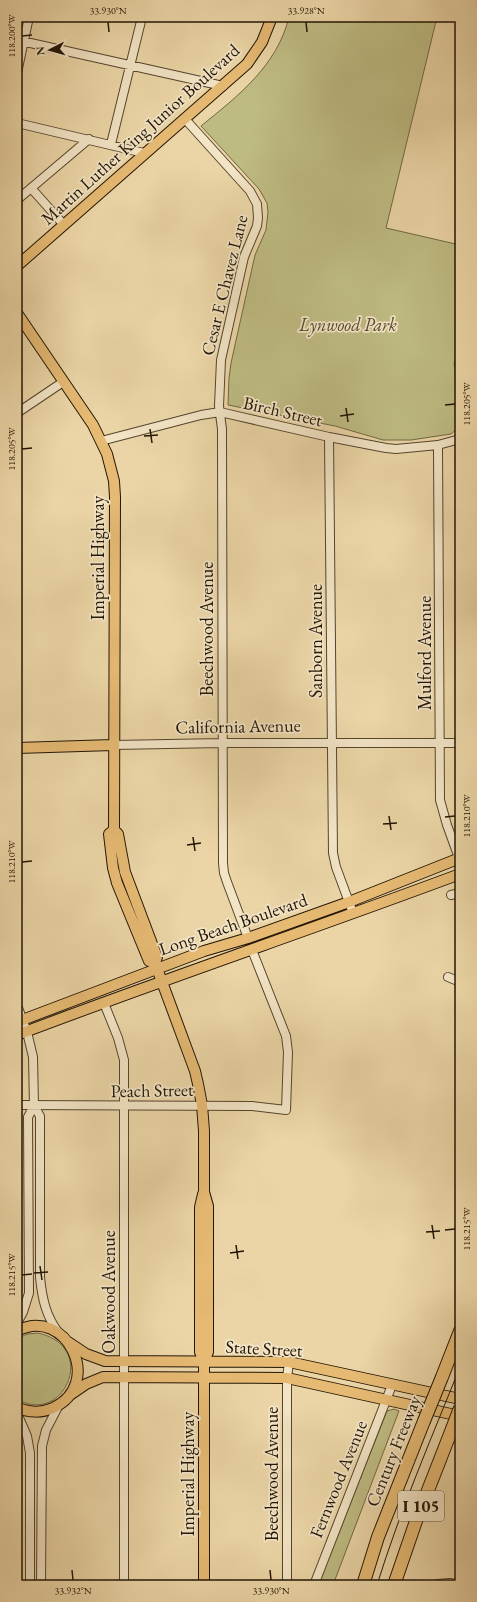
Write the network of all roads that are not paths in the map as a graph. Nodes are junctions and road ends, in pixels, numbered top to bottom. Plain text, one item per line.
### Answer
1 (29, 17) edge
2 (142, 17) edge
3 (272, 17) edge
4 (20, 41) edge
5 (131, 66) junction
6 (17, 73) edge
7 (223, 86) junction
8 (185, 119) junction
9 (17, 123) edge
10 (89, 139) junction
11 (111, 144) junction
12 (144, 153) junction
13 (31, 188) junction
14 (17, 200) edge
15 (64, 225) junction
16 (17, 266) edge
17 (17, 312) edge
18 (63, 382) junction
19 (220, 412) junction
20 (17, 413) edge
21 (329, 437) junction
22 (460, 439) edge
23 (101, 441) junction
24 (438, 445) junction
25 (223, 743) junction
26 (331, 743) junction
27 (440, 743) junction
28 (460, 743) edge
29 (113, 745) junction
30 (17, 748) edge
31 (460, 858) edge
32 (460, 874) edge
33 (460, 893) edge
34 (451, 895) dead end
35 (349, 902) junction
36 (353, 913) junction
37 (248, 938) junction
38 (252, 950) junction
39 (156, 966) junction
40 (448, 977) dead end
41 (162, 981) junction
42 (460, 982) edge
43 (104, 1003) junction
44 (17, 1005) edge
45 (20, 1021) edge
46 (22, 1033) edge
47 (17, 1105) edge
48 (202, 1105) junction
49 (34, 1106) junction
50 (124, 1106) junction
51 (17, 1323) edge
52 (17, 1331) edge
53 (460, 1331) edge
54 (65, 1338) junction
55 (124, 1362) junction
56 (204, 1362) junction
57 (289, 1362) junction
58 (124, 1376) junction
59 (204, 1377) junction
60 (287, 1378) junction
61 (392, 1385) junction
62 (70, 1395) junction
63 (460, 1399) edge
64 (387, 1400) junction
65 (59, 1405) junction
66 (17, 1407) edge
67 (460, 1408) edge
68 (17, 1413) edge
69 (460, 1416) edge
70 (437, 1584) edge
71 (30, 1585) edge
72 (41, 1585) edge
73 (124, 1585) edge
74 (204, 1585) edge
75 (287, 1585) edge
76 (314, 1585) edge
77 (363, 1585) edge
78 (394, 1585) edge
79 (460, 1585) edge

1 - 4 street
2 - 5 street
3 - 7 main road, Martin Luther King Junior Boulevard
4 - 5 street
4 - 6 street
5 - 7 street
5 - 11 street
7 - 8 main road, Martin Luther King Junior Boulevard
8 - 12 main road, Martin Luther King Junior Boulevard
8 - 19 street, Cesar E Chavez Lane
9 - 10 street
10 - 11 street
10 - 13 street
11 - 12 street
12 - 15 main road, Martin Luther King Junior Boulevard
13 - 14 street
13 - 15 street
15 - 16 main road, Martin Luther King Junior Boulevard
17 - 18 main road, Imperial Highway
18 - 20 street
18 - 23 main road, Imperial Highway
19 - 21 street, Birch Street
19 - 23 street, Birch Street
19 - 25 street, Beechwood Avenue
21 - 24 street, Birch Street
21 - 26 street, Sanborn Avenue
22 - 24 street, Birch Street
23 - 29 main road, Imperial Highway
24 - 27 street, Mulford Avenue
25 - 26 street, California Avenue
25 - 29 street, California Avenue
25 - 37 street, Beechwood Avenue
26 - 27 street, California Avenue
26 - 35 street, Sanborn Avenue
27 - 28 street, California Avenue
27 - 31 street, Mulford Avenue
29 - 30 main road, California Avenue
29 - 39 main road, Imperial Highway
31 - 35 main road, Long Beach Boulevard
32 - 36 main road, Long Beach Boulevard
33 - 34 street
35 - 36 street, Sanborn Avenue
35 - 37 main road, Long Beach Boulevard
36 - 38 main road, Long Beach Boulevard
37 - 39 main road, Long Beach Boulevard
38 - 41 main road, Long Beach Boulevard
38 - 48 street, Peach Street
39 - 41 main road, Imperial Highway
39 - 45 main road, Long Beach Boulevard
40 - 42 street
41 - 43 main road, Long Beach Boulevard
41 - 48 main road, Imperial Highway
43 - 46 main road, Long Beach Boulevard
43 - 50 street, Oakwood Avenue
44 - 45 street
45 - 46 street
46 - 49 street
47 - 49 street, Peach Street
48 - 50 street, Peach Street
48 - 56 main road, Imperial Highway
49 - 50 street, Peach Street
49 - 51 street
49 - 54 street
50 - 55 street, Oakwood Avenue
52 - 54 main road, State Street
53 - 77 highway, Century Freeway / I 105, bridge
54 - 55 main road, State Street
54 - 62 main road
55 - 56 main road, State Street
55 - 58 street, Oakwood Avenue
56 - 57 main road, State Street
56 - 59 main road, Imperial Highway
57 - 60 street, Beechwood Avenue
57 - 61 main road, State Street
58 - 59 main road, State Street
58 - 62 main road, State Street
58 - 73 street, Oakwood Avenue
59 - 60 main road, State Street
59 - 74 main road, Imperial Highway
60 - 64 main road, State Street
60 - 75 street, Beechwood Avenue
61 - 63 main road, State Street
61 - 64 street, Fernwood Avenue
62 - 65 main road, State Street
64 - 69 main road, State Street
64 - 76 street, Fernwood Avenue
65 - 66 main road
65 - 72 street
67 - 78 highway, I 105, bridge
68 - 71 street
70 - 79 street

